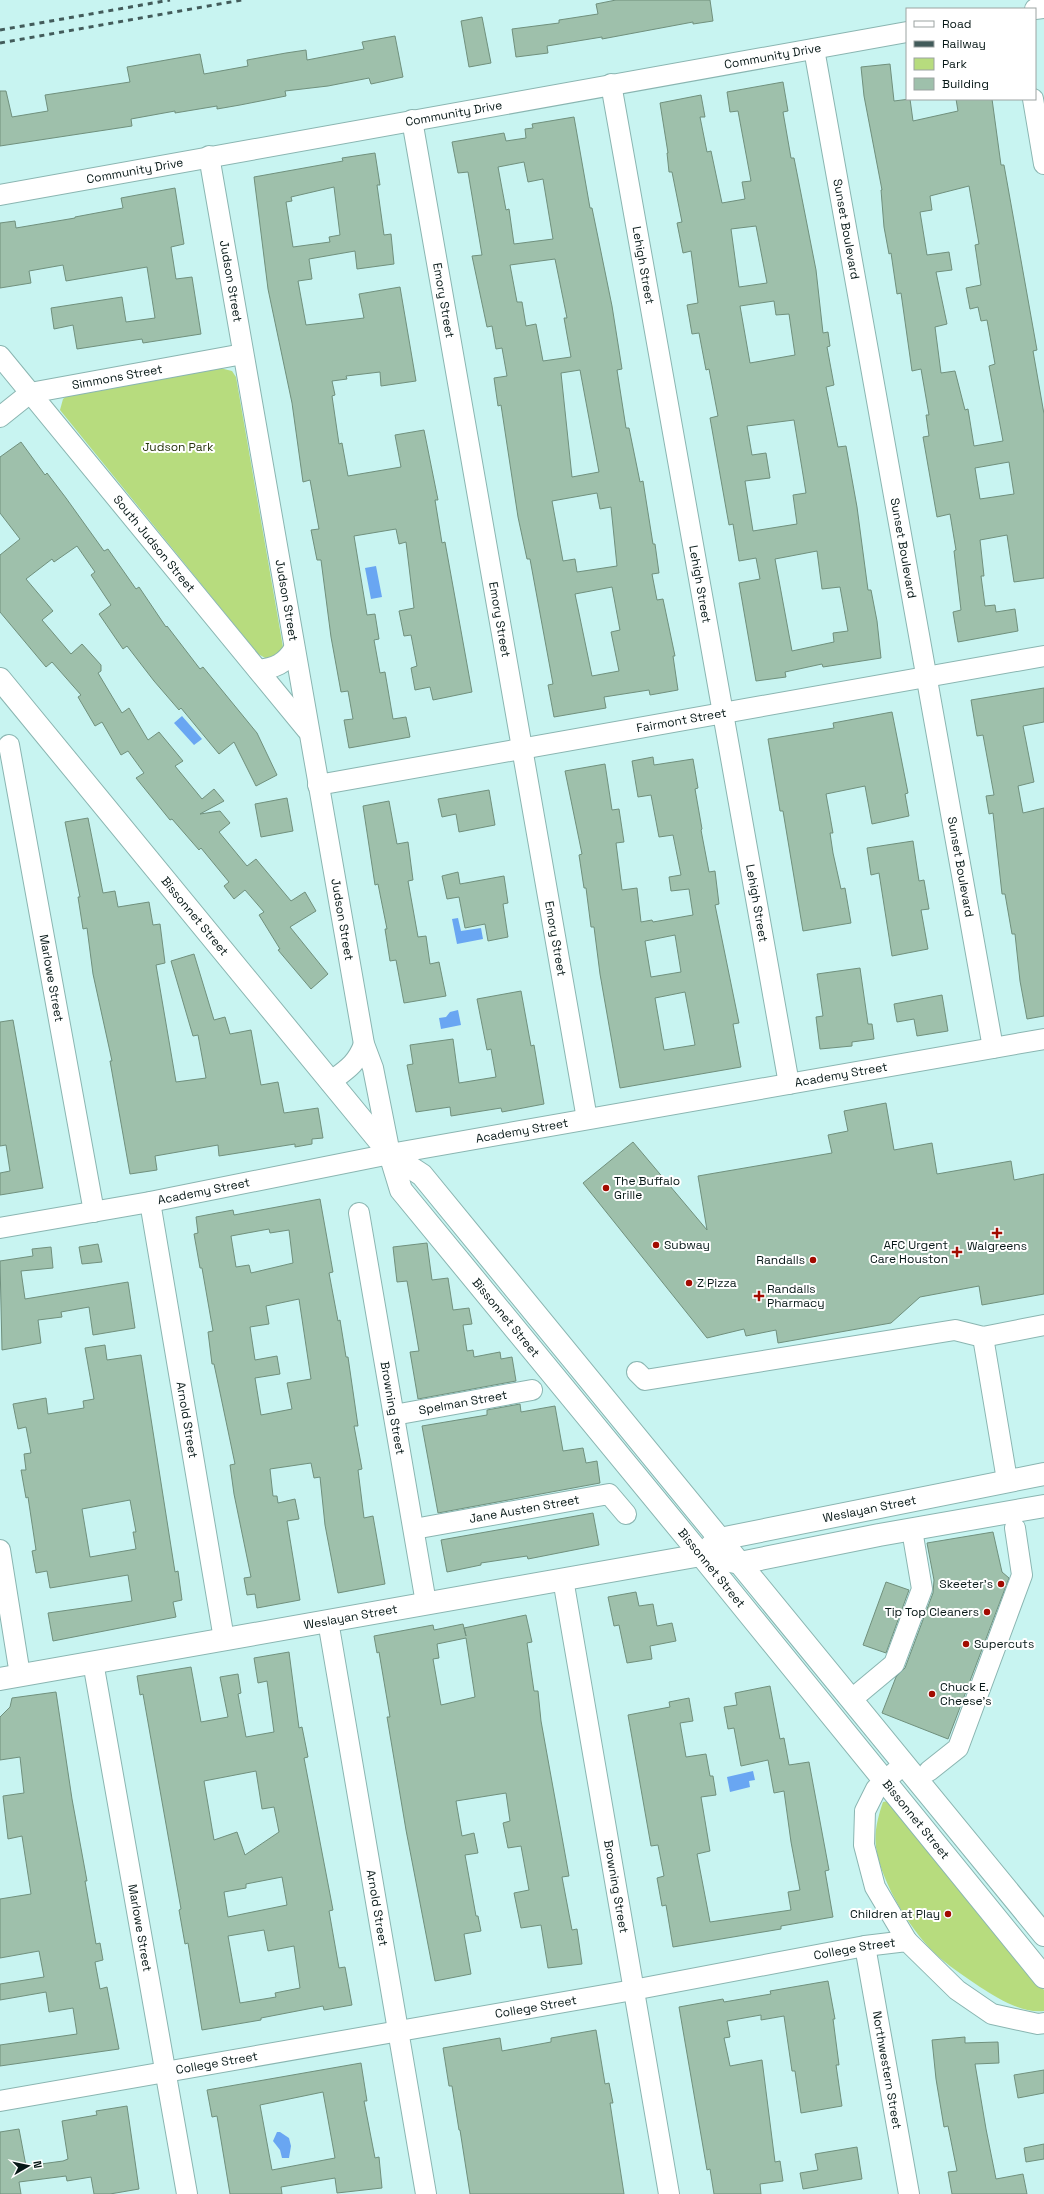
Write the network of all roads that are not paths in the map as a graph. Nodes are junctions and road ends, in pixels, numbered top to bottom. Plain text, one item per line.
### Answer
1 (906, 32) edge
2 (814, 49) junction
3 (611, 84) junction
4 (1032, 100) edge
5 (412, 120) junction
6 (208, 156) junction
7 (1044, 164) edge
8 (0, 195) edge
9 (243, 354) junction
10 (0, 356) edge
11 (30, 393) junction
12 (0, 417) edge
13 (294, 649) junction
14 (1044, 656) edge
15 (258, 670) junction
16 (926, 677) junction
17 (0, 679) edge
18 (722, 713) junction
19 (309, 732) junction
20 (9, 745) dead end
21 (521, 749) junction
22 (318, 785) junction
23 (1044, 1039) edge
24 (364, 1044) junction
25 (993, 1048) junction
26 (330, 1082) junction
27 (789, 1084) junction
28 (587, 1119) junction
29 (390, 1154) junction
30 (150, 1202) junction
31 (94, 1212) junction
32 (359, 1213) dead end
33 (0, 1228) edge
34 (1044, 1325) edge
35 (983, 1337) junction
36 (637, 1372) dead end
37 (532, 1390) dead end
38 (394, 1415) junction
39 (1044, 1474) edge
40 (1006, 1480) junction
41 (1044, 1506) edge
42 (626, 1514) dead end
43 (1013, 1520) junction
44 (414, 1529) junction
45 (912, 1530) junction
46 (720, 1539) junction
47 (0, 1550) edge
48 (701, 1555) junction
49 (740, 1563) junction
50 (563, 1579) junction
51 (426, 1603) junction
52 (328, 1621) junction
53 (224, 1639) junction
54 (93, 1662) junction
55 (10, 1677) edge
56 (852, 1700) junction
57 (904, 1764) junction
58 (929, 1771) dead end
59 (884, 1782) junction
60 (1044, 1935) edge
61 (907, 1941) junction
62 (865, 1946) junction
63 (1044, 1977) edge
64 (633, 1990) junction
65 (1044, 2023) edge
66 (397, 2031) junction
67 (165, 2072) junction
68 (0, 2101) edge
69 (187, 2194) edge
70 (426, 2194) edge
71 (669, 2194) edge
72 (909, 2194) edge

1 - 2 street, Community Drive
2 - 3 street, Community Drive
2 - 16 street, Sunset Boulevard
3 - 5 street, Community Drive
3 - 18 street, Lehigh Street
4 - 7 street
5 - 6 street, Community Drive
5 - 21 street, Emory Street
6 - 8 street, Community Drive
6 - 9 street, Judson Street
9 - 11 street, Simmons Street
9 - 13 street, Judson Street
10 - 11 street, South Judson Street
11 - 12 street, Simmons Street
11 - 15 street, South Judson Street
13 - 15 street
13 - 19 street, Judson Street
14 - 16 street, Fairmont Street
15 - 19 street, South Judson Street
16 - 18 street, Fairmont Street
16 - 25 street, Sunset Boulevard
17 - 26 main road, Bissonnet Street
18 - 21 street, Fairmont Street
18 - 27 street, Lehigh Street
19 - 22 street, Judson Street
20 - 31 street, Marlowe Street
21 - 22 street, Fairmont Street
21 - 28 street, Emory Street
22 - 24 street, Judson Street
23 - 25 street, Academy Street
24 - 26 street
24 - 29 street, Judson Street
25 - 27 street, Academy Street
26 - 29 main road, Bissonnet Street
27 - 28 street, Academy Street
28 - 29 street, Academy Street
29 - 30 street, Academy Street
29 - 46 main road, Bissonnet Street
29 - 48 main road, Bissonnet Street
30 - 31 street, Academy Street
30 - 53 street, Arnold Street
31 - 33 street, Academy Street
32 - 38 street, Browning Street
34 - 35 street
35 - 36 street
35 - 40 street
37 - 38 street, Spelman Street
38 - 44 street, Browning Street
39 - 40 main road, Weslayan Street
40 - 43 main road
40 - 46 main road, Weslayan Street
41 - 43 main road, Weslayan Street
42 - 44 street, Jane Austen Street
43 - 45 main road, Weslayan Street
43 - 58 street
44 - 51 street, Browning Street
45 - 49 main road, Weslayan Street
45 - 56 street
46 - 48 main road, Weslayan Street
46 - 49 main road, Bissonnet Street
47 - 55 street
48 - 49 main road, Weslayan Street
48 - 50 main road, Weslayan Street
48 - 59 main road, Bissonnet Street
49 - 56 main road, Bissonnet Street
50 - 51 main road, Weslayan Street
50 - 64 street, Browning Street
51 - 52 main road, Weslayan Street
52 - 53 main road, Weslayan Street
52 - 66 street, Arnold Street
53 - 54 main road, Weslayan Street
54 - 55 main road, Weslayan Street
54 - 67 street, Marlowe Street
56 - 57 main road, Bissonnet Street
57 - 59 street
57 - 60 main road, Bissonnet Street
59 - 61 street
59 - 63 main road, Bissonnet Street
61 - 62 street, College Street
61 - 65 street, College Street
62 - 64 street, College Street
62 - 72 street, Northwestern Street
64 - 66 street, College Street
64 - 71 street, Browning Street
66 - 67 street, College Street
66 - 70 street, Arnold Street
67 - 68 street, College Street
67 - 69 street, Marlowe Street

